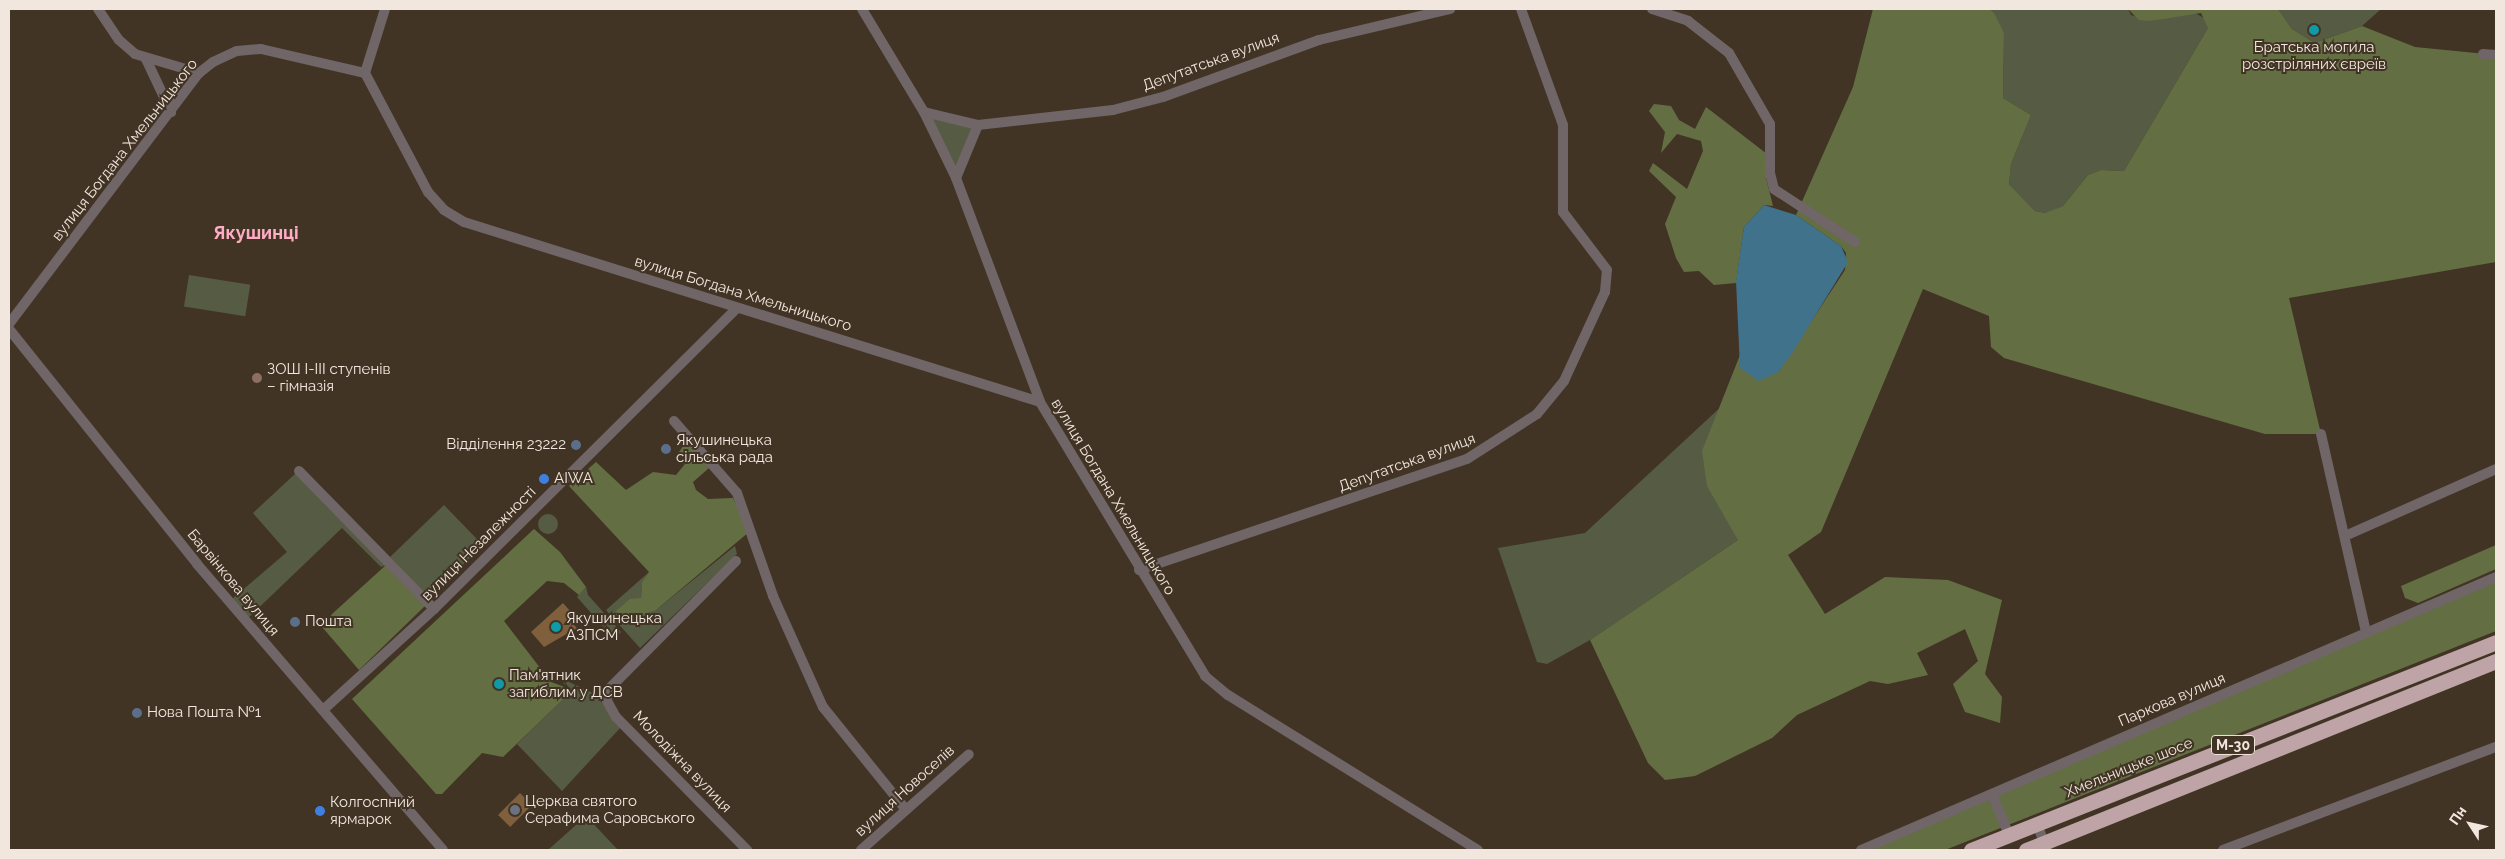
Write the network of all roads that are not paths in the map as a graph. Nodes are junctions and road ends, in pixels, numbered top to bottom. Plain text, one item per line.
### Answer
1 (98, 9) edge
2 (385, 9) edge
3 (861, 9) edge
4 (1450, 9) edge
5 (1521, 9) edge
6 (1652, 9) edge
7 (2483, 54) dead end
8 (2496, 55) edge
9 (146, 59) junction
10 (199, 73) junction
11 (365, 73) junction
12 (171, 112) junction
13 (924, 112) junction
14 (978, 125) junction
15 (956, 178) junction
16 (1855, 242) dead end
17 (736, 309) junction
18 (9, 324) edge
19 (9, 329) edge
20 (1040, 402) junction
21 (674, 421) dead end
22 (2321, 434) dead end
23 (2496, 469) edge
24 (299, 471) dead end
25 (2345, 536) junction
26 (736, 561) dead end
27 (1139, 570) junction
28 (2496, 577) edge
29 (434, 609) junction
30 (2366, 632) junction
31 (2496, 642) edge
32 (2496, 661) edge
33 (322, 710) junction
34 (2496, 747) edge
35 (969, 754) dead end
36 (1992, 794) junction
37 (906, 810) junction
38 (2037, 824) junction
39 (2009, 835) junction
40 (2046, 846) edge
41 (443, 850) edge
42 (747, 850) edge
43 (861, 850) edge
44 (1478, 850) edge
45 (1861, 850) edge
46 (1971, 850) edge
47 (2026, 850) edge
48 (2223, 850) edge

1 - 9 street
2 - 11 street
3 - 13 street
4 - 14 street, Депутатська вулиця
5 - 27 street, Депутатська вулиця
6 - 16 street
7 - 8 street
9 - 10 street
9 - 12 street
10 - 11 street, вулиця Богдана Хмельницького
10 - 12 street, вулиця Богдана Хмельницького
11 - 17 street, вулиця Богдана Хмельницького
12 - 18 street, вулиця Богдана Хмельницького
13 - 14 street
13 - 15 street
14 - 15 street
15 - 20 street
17 - 20 street, вулиця Богдана Хмельницького
17 - 29 street, вулиця Незалежності
19 - 33 street, Барвінкова вулиця
20 - 27 street, вулиця Богдана Хмельницького
21 - 37 street
22 - 25 street
23 - 25 street
24 - 29 street
25 - 30 street
26 - 42 street, Молодіжна вулиця
27 - 44 street, вулиця Богдана Хмельницького
28 - 30 street, Паркова вулиця
29 - 33 street, вулиця Незалежності
30 - 36 street, Паркова вулиця
31 - 38 highway, Хмельницьке шосе / М-30
32 - 40 highway, М-30
33 - 41 street, Барвінкова вулиця
34 - 48 street
35 - 37 street, вулиця Новоселів
36 - 39 street
36 - 45 street, Паркова вулиця
37 - 43 street, вулиця Новоселів
38 - 39 highway, Хмельницьке шосе / М-30
38 - 40 street
39 - 46 highway, Хмельницьке шосе / М-30
40 - 47 highway, М-30

